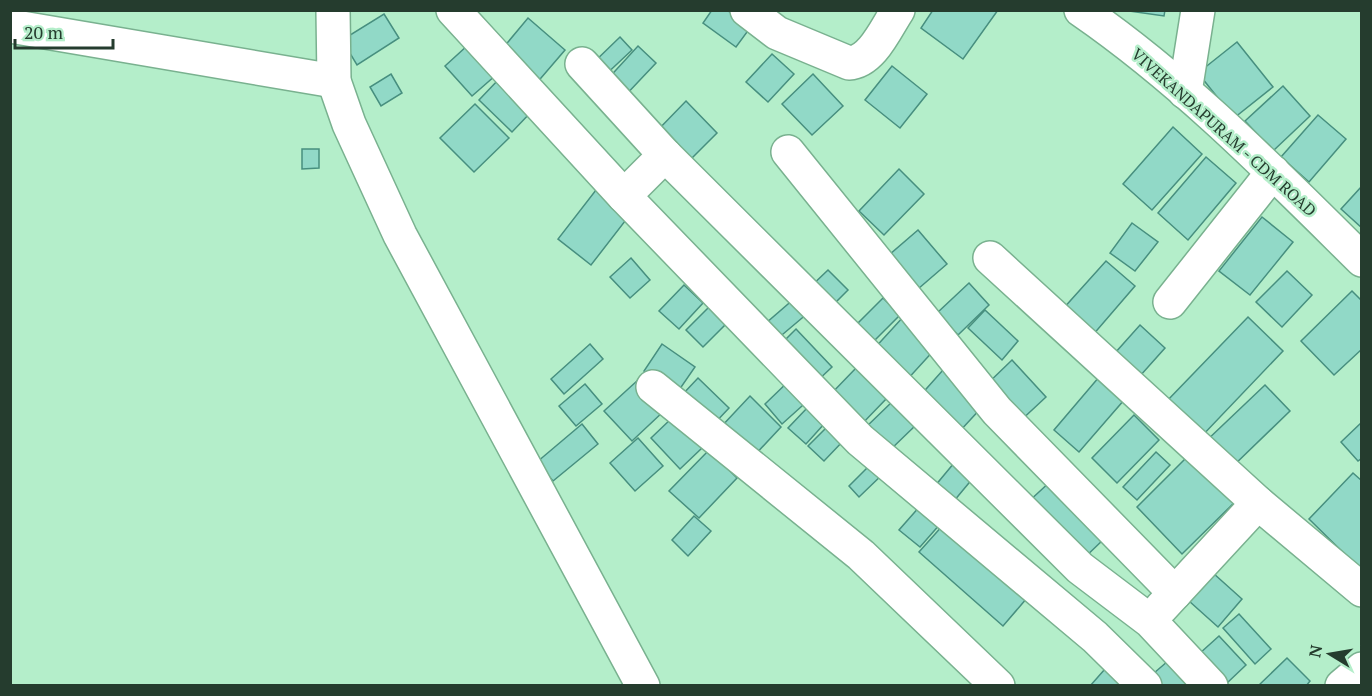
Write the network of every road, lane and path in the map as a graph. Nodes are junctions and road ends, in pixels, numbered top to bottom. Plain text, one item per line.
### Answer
1 (333, 10) edge
2 (453, 10) edge
3 (747, 10) edge
4 (898, 10) edge
5 (1081, 10) edge
6 (1197, 10) edge
7 (10, 26) edge
8 (582, 64) dead end
9 (334, 81) junction
10 (1185, 92) junction
11 (788, 152) dead end
12 (665, 155) junction
13 (1273, 172) junction
14 (624, 196) junction
15 (990, 258) dead end
16 (1362, 260) edge
17 (1170, 302) dead end
18 (653, 387) dead end
19 (1258, 502) junction
20 (1362, 590) edge
21 (1175, 593) junction
22 (1150, 621) junction
23 (1362, 669) edge
24 (644, 686) edge
25 (998, 686) edge
26 (1145, 686) edge
27 (1211, 686) edge
28 (1342, 686) edge

1 - 9 street
2 - 14 street
3 - 4 street
5 - 10 street, VIVEKANDAPURAM - CDM ROAD
6 - 10 street
7 - 9 street
8 - 12 street
9 - 24 street
10 - 13 street, VIVEKANDAPURAM - CDM ROAD
11 - 21 street
12 - 14 street
12 - 22 street
13 - 16 street, VIVEKANDAPURAM - CDM ROAD
13 - 17 street
14 - 26 street
15 - 19 street
18 - 25 street
19 - 20 street
19 - 21 street
21 - 22 street
22 - 27 street
23 - 28 street

